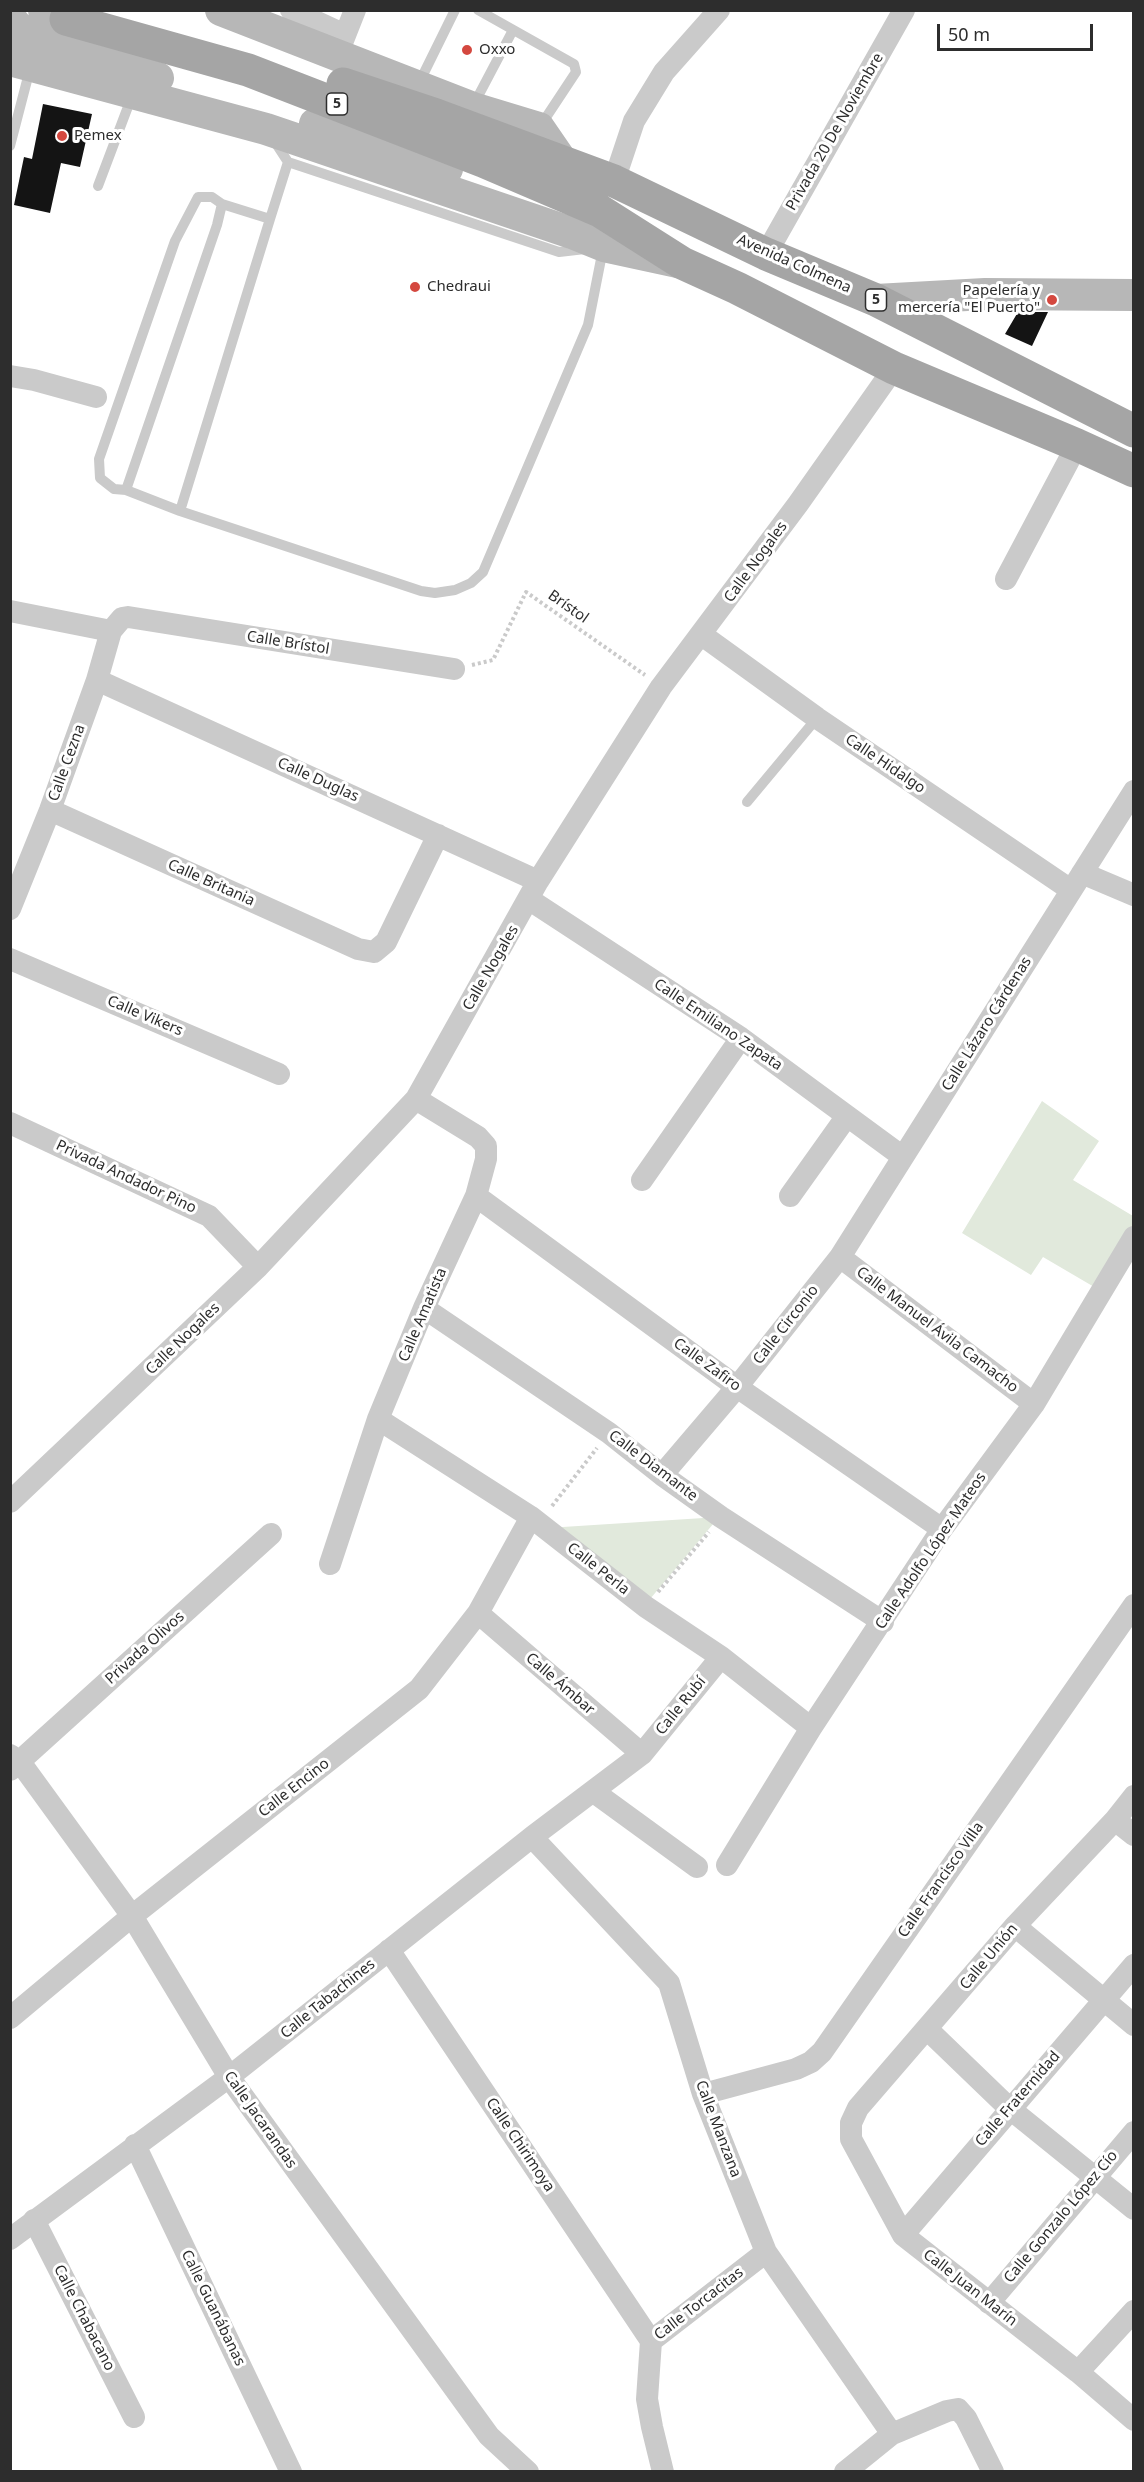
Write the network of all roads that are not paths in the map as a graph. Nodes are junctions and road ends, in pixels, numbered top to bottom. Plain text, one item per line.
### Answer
1 (121, 10) edge
2 (221, 10) edge
3 (291, 10) edge
4 (355, 10) edge
5 (455, 10) edge
6 (478, 10) edge
7 (719, 10) edge
8 (904, 10) edge
9 (11, 14) edge
10 (55, 26) edge
11 (513, 30) junction
12 (328, 34) edge
13 (21, 63) edge
14 (75, 78) junction
15 (417, 86) junction
16 (133, 93) junction
17 (473, 108) junction
18 (539, 128) junction
19 (266, 129) junction
20 (10, 146) edge
21 (561, 160) junction
22 (288, 162) junction
23 (614, 181) junction
24 (98, 186) dead end
25 (222, 204) junction
26 (270, 219) junction
27 (604, 246) junction
28 (766, 254) junction
29 (682, 263) junction
30 (1134, 295) edge
31 (876, 300) junction
32 (894, 368) junction
33 (10, 376) edge
34 (96, 397) dead end
35 (1134, 431) edge
36 (1077, 445) junction
37 (1134, 471) edge
38 (126, 490) junction
39 (180, 511) junction
40 (1006, 579) dead end
41 (10, 610) edge
42 (116, 624) junction
43 (702, 635) junction
44 (454, 669) road end
45 (97, 680) junction
46 (817, 718) junction
47 (1134, 791) edge
48 (747, 801) dead end
49 (50, 810) junction
50 (438, 835) junction
51 (1076, 882) junction
52 (534, 890) junction
53 (1134, 895) edge
54 (10, 909) edge
55 (10, 959) edge
56 (741, 1038) junction
57 (279, 1074) dead end
58 (416, 1099) junction
59 (847, 1116) junction
60 (10, 1123) edge
61 (903, 1157) junction
62 (642, 1180) dead end
63 (476, 1196) junction
64 (790, 1196) dead end
65 (1134, 1237) edge
66 (840, 1257) junction
67 (258, 1268) junction
68 (424, 1308) junction
69 (737, 1387) junction
70 (1035, 1404) junction
71 (378, 1419) junction
72 (662, 1475) junction
73 (10, 1502) edge
74 (535, 1520) junction
75 (942, 1529) junction
76 (271, 1534) dead end
77 (330, 1564) dead end
78 (1134, 1605) edge
79 (478, 1613) junction
80 (883, 1622) junction
81 (1126, 1632) edge
82 (721, 1658) junction
83 (811, 1728) junction
84 (642, 1754) junction
85 (14, 1762) edge
86 (594, 1792) junction
87 (1134, 1796) edge
88 (1115, 1820) junction
89 (1134, 1835) edge
90 (532, 1838) junction
91 (727, 1865) dead end
92 (697, 1867) dead end
93 (132, 1916) junction
94 (1015, 1926) junction
95 (389, 1950) junction
96 (1134, 1965) edge
97 (1104, 2000) junction
98 (10, 2018) edge
99 (1134, 2025) edge
100 (927, 2030) junction
101 (229, 2078) junction
102 (703, 2094) junction
103 (1010, 2108) junction
104 (851, 2123) joint
105 (1134, 2132) edge
106 (135, 2145) junction
107 (1094, 2178) junction
108 (1134, 2209) edge
109 (34, 2220) junction
110 (903, 2235) junction
111 (10, 2239) edge
112 (766, 2252) junction
113 (989, 2303) junction
114 (1134, 2311) edge
115 (651, 2341) junction
116 (1078, 2373) junction
117 (134, 2417) dead end
118 (1134, 2420) edge
119 (892, 2434) junction
120 (291, 2472) edge
121 (528, 2472) edge
122 (663, 2472) edge
123 (844, 2472) edge
124 (993, 2472) edge

1 - 21 main road, 5
2 - 12 street
3 - 12 street
4 - 12 street
5 - 15 lane
6 - 11 lane
7 - 23 street
8 - 28 street, Privada 20 De Noviembre
9 - 10 street
10 - 14 street
10 - 27 street
10 - 29 main road, 5
11 - 17 lane
11 - 18 lane
12 - 15 street
13 - 14 street
13 - 20 lane
14 - 16 street
15 - 17 street
16 - 19 street
16 - 24 lane
17 - 18 street
18 - 21 street
19 - 22 lane
19 - 27 street
21 - 23 main road, 5
22 - 26 lane
22 - 27 lane
23 - 28 main road, Avenida Colmena / 5
25 - 26 lane
25 - 38 lane
25 - 38 lane
26 - 39 lane
27 - 29 street
27 - 39 lane
28 - 31 main road, Avenida Colmena / 5
29 - 32 main road, 5
30 - 31 street
31 - 35 main road, Avenida Colmena / 5
32 - 36 main road, 5
32 - 43 street, Calle Nogales
33 - 34 street
36 - 37 main road, 5
36 - 40 street
38 - 39 lane
41 - 42 street, Calle Brístol
42 - 44 street, Calle Brístol
42 - 45 street, Calle Cezna
43 - 46 street, Calle Hidalgo
43 - 52 street, Calle Nogales
45 - 49 street, Calle Cezna
45 - 50 street, Calle Duglas
46 - 48 lane
46 - 51 street, Calle Hidalgo
47 - 51 street, Calle Lázaro Cárdenas
49 - 50 street, Calle Britania
49 - 54 street, Calle Cezna
50 - 52 street, Calle Duglas
51 - 53 street, Calle Hidalgo
51 - 61 street, Calle Lázaro Cárdenas
52 - 56 street, Calle Emiliano Zapata
52 - 58 street, Calle Nogales
55 - 57 street, Calle Vikers
56 - 59 street, Calle Emiliano Zapata
56 - 62 street
58 - 63 street, Calle Amatista
58 - 67 street, Calle Nogales
59 - 61 street, Calle Emiliano Zapata
59 - 64 street
60 - 67 street, Privada Andador Pino
61 - 66 street, Calle Lázaro Cárdenas
63 - 68 street, Calle Amatista
63 - 69 street, Calle Zafiro
65 - 70 street, Calle Adolfo López Mateos
66 - 69 street, Calle Circonio
66 - 70 street, Calle Manuel Ávila Camacho
67 - 73 street, Calle Nogales
68 - 71 street, Calle Amatista
68 - 72 street, Calle Diamante
69 - 72 street, Calle Circonio
69 - 75 street, Calle Zafiro
70 - 75 street, Calle Adolfo López Mateos
71 - 74 street, Calle Perla
71 - 77 street, Calle Amatista
72 - 80 street, Calle Diamante
74 - 79 street, Calle Encino
74 - 82 street, Calle Perla
75 - 80 street, Calle Adolfo López Mateos
76 - 85 street, Privada Olivos
78 - 81 street, Calle Francisco Villa
79 - 84 street, Calle Ámbar
79 - 93 street, Calle Encino
80 - 83 street, Calle Adolfo López Mateos
81 - 102 street, Calle Francisco Villa
82 - 83 street, Calle Perla
82 - 84 street, Calle Rubí
83 - 91 street, Calle Adolfo López Mateos
84 - 86 street, Calle Tabachines
85 - 93 street, Calle Jacarandas
86 - 90 street, Calle Tabachines
86 - 92 street
87 - 88 street, Calle Unión
88 - 89 street
88 - 94 street, Calle Unión
90 - 95 street, Calle Tabachines
90 - 102 street, Calle Manzana
93 - 98 street, Calle Encino
93 - 101 street, Calle Jacarandas
94 - 97 street
94 - 100 street, Calle Unión
95 - 101 street, Calle Tabachines
95 - 115 street, Calle Chirimoya
96 - 97 street, Calle Fraternidad
97 - 99 street
97 - 103 street, Calle Fraternidad
100 - 103 street
100 - 104 street, Calle Unión
101 - 106 street, Calle Tabachines
101 - 121 street, Calle Jacarandas
102 - 112 street, Calle Manzana
103 - 107 street
103 - 110 street, Calle Fraternidad
104 - 110 street, Calle Juan Marín
105 - 107 street, Calle Gonzalo López Cío
106 - 109 street, Calle Tabachines
106 - 120 street, Calle Guanábanas
107 - 108 street
107 - 113 street, Calle Gonzalo López Cío
109 - 111 street, Calle Tabachines
109 - 117 street, Calle Chabacano
110 - 113 street, Calle Juan Marín
112 - 115 street, Calle Torcacitas
112 - 119 street, Calle Manzana
113 - 116 street, Calle Juan Marín
114 - 116 street
115 - 122 street, Calle Torcacitas
116 - 118 street, Calle Juan Marín
119 - 123 street
119 - 124 street

